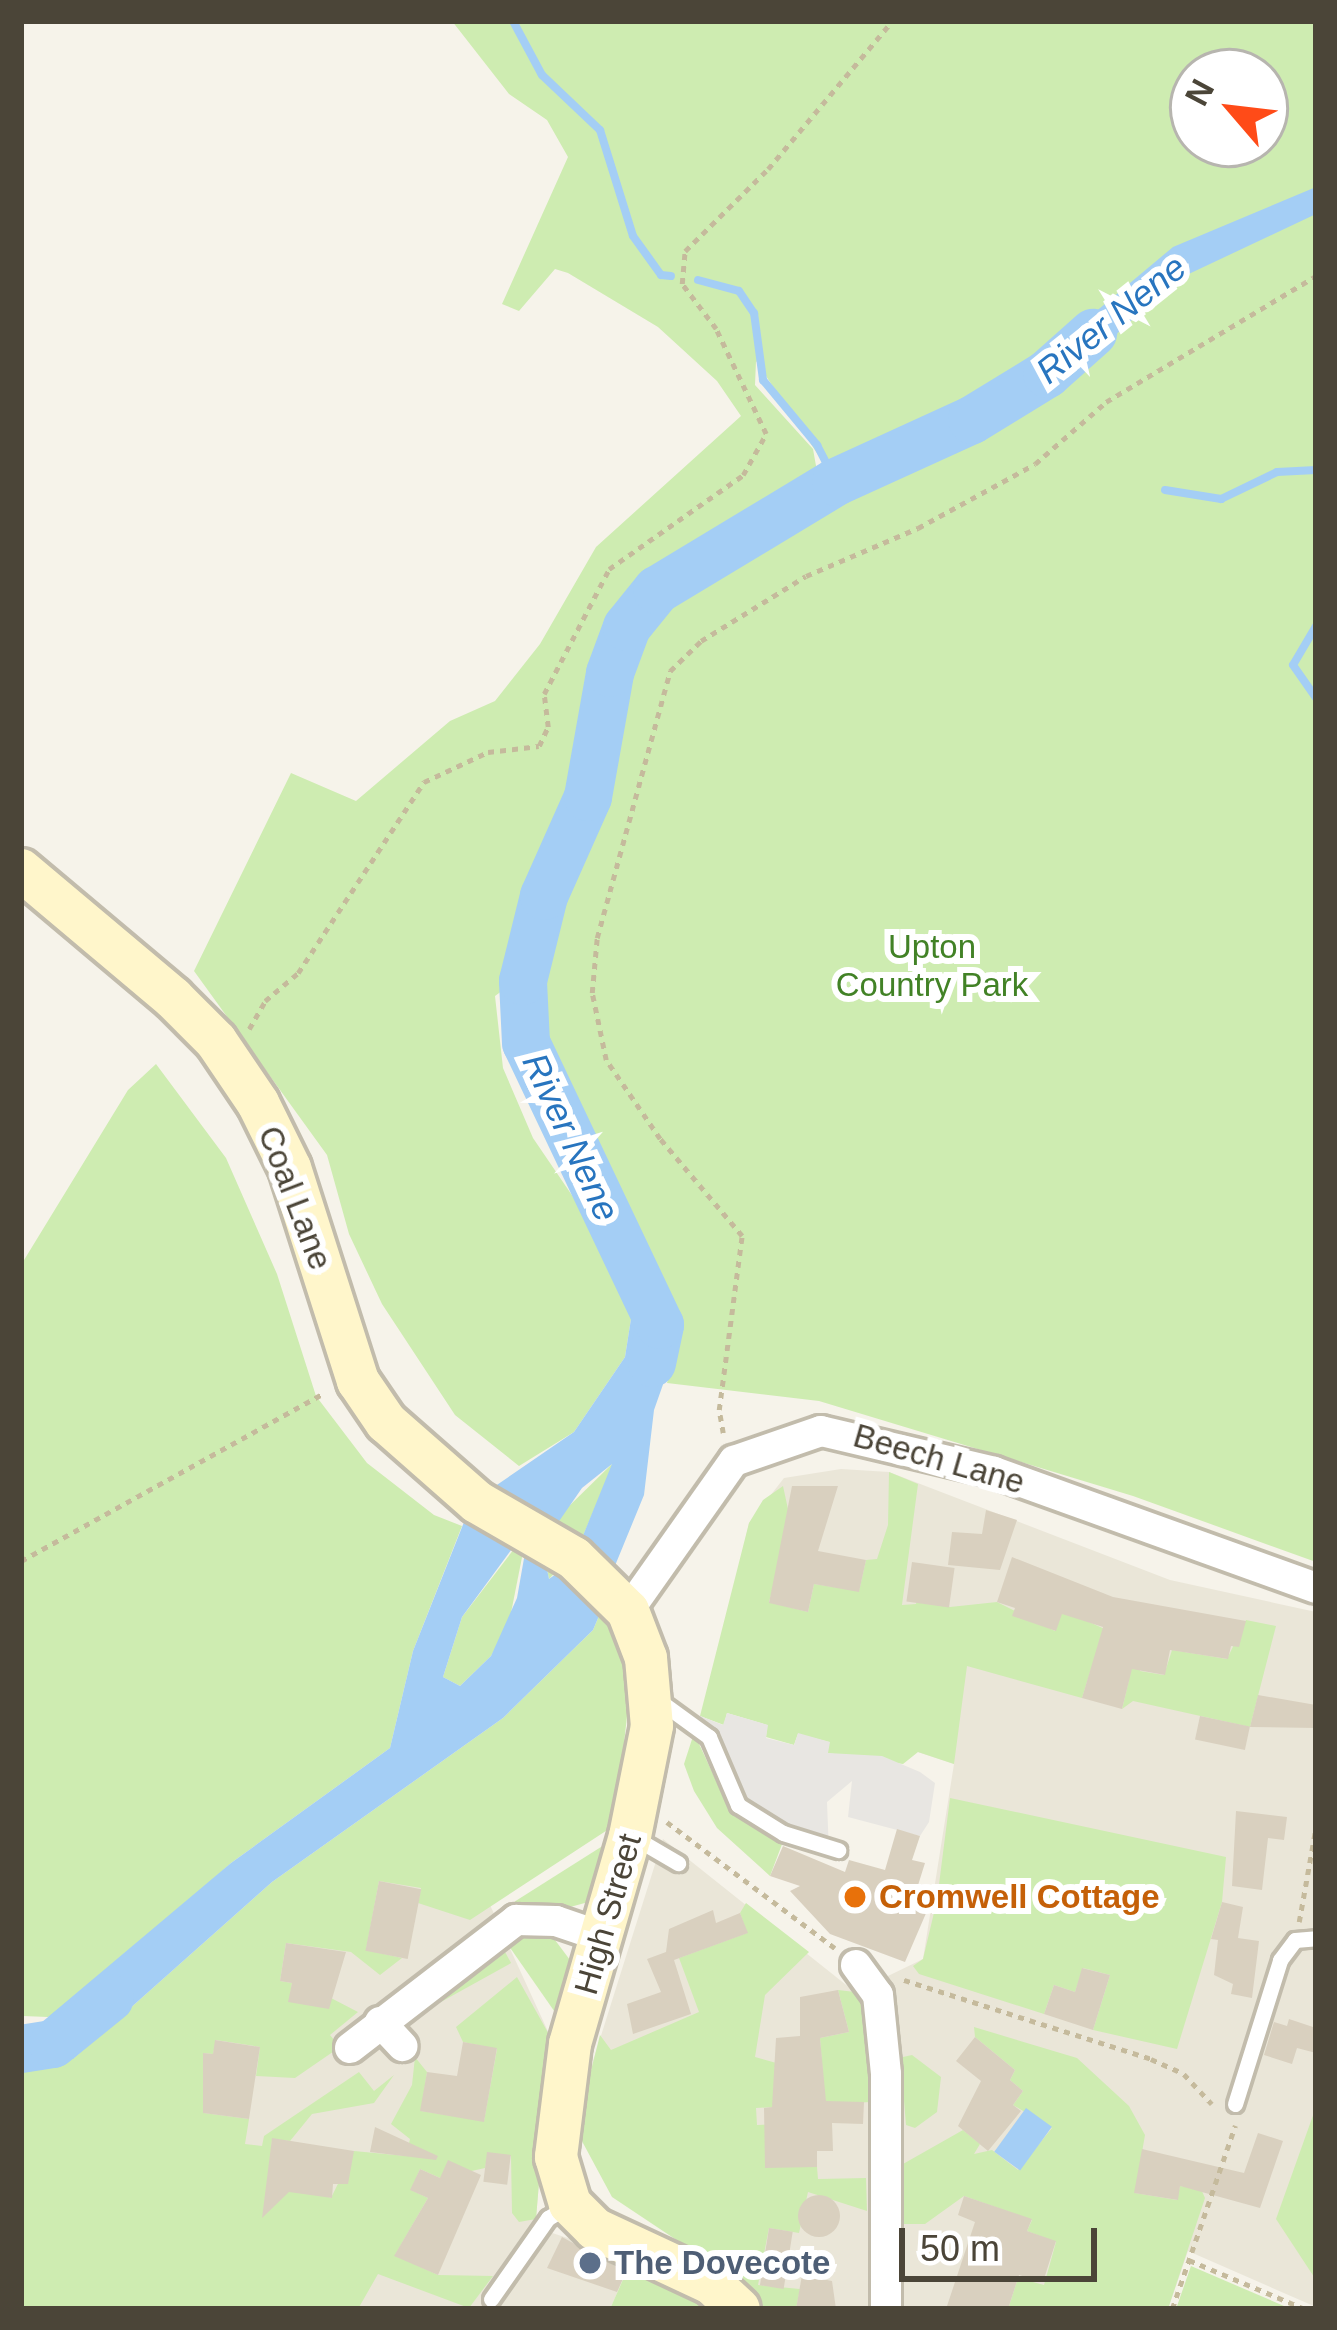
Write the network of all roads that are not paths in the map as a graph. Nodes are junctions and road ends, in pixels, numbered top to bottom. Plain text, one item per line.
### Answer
1 (21, 870) edge
2 (1316, 1588) edge
3 (619, 1600) junction
4 (652, 1695) junction
5 (635, 1818) junction
6 (838, 1850) dead end
7 (678, 1863) dead end
8 (603, 1937) junction
9 (1316, 1938) edge
10 (856, 1965) road end
11 (380, 2023) junction
12 (402, 2046) dead end
13 (350, 2048) dead end
14 (1235, 2104) road end
15 (570, 2204) junction
16 (490, 2299) dead end
17 (740, 2309) edge
18 (886, 2309) edge

1 - 3 street, Coal Lane
2 - 3 street, Beech Lane
3 - 4 street, High Street
4 - 5 street, High Street
4 - 6 lane
5 - 7 lane
5 - 8 street, High Street
8 - 11 street
8 - 15 street, High Street
9 - 14 lane
10 - 18 street
11 - 12 street
11 - 13 street
15 - 16 lane
15 - 17 street

